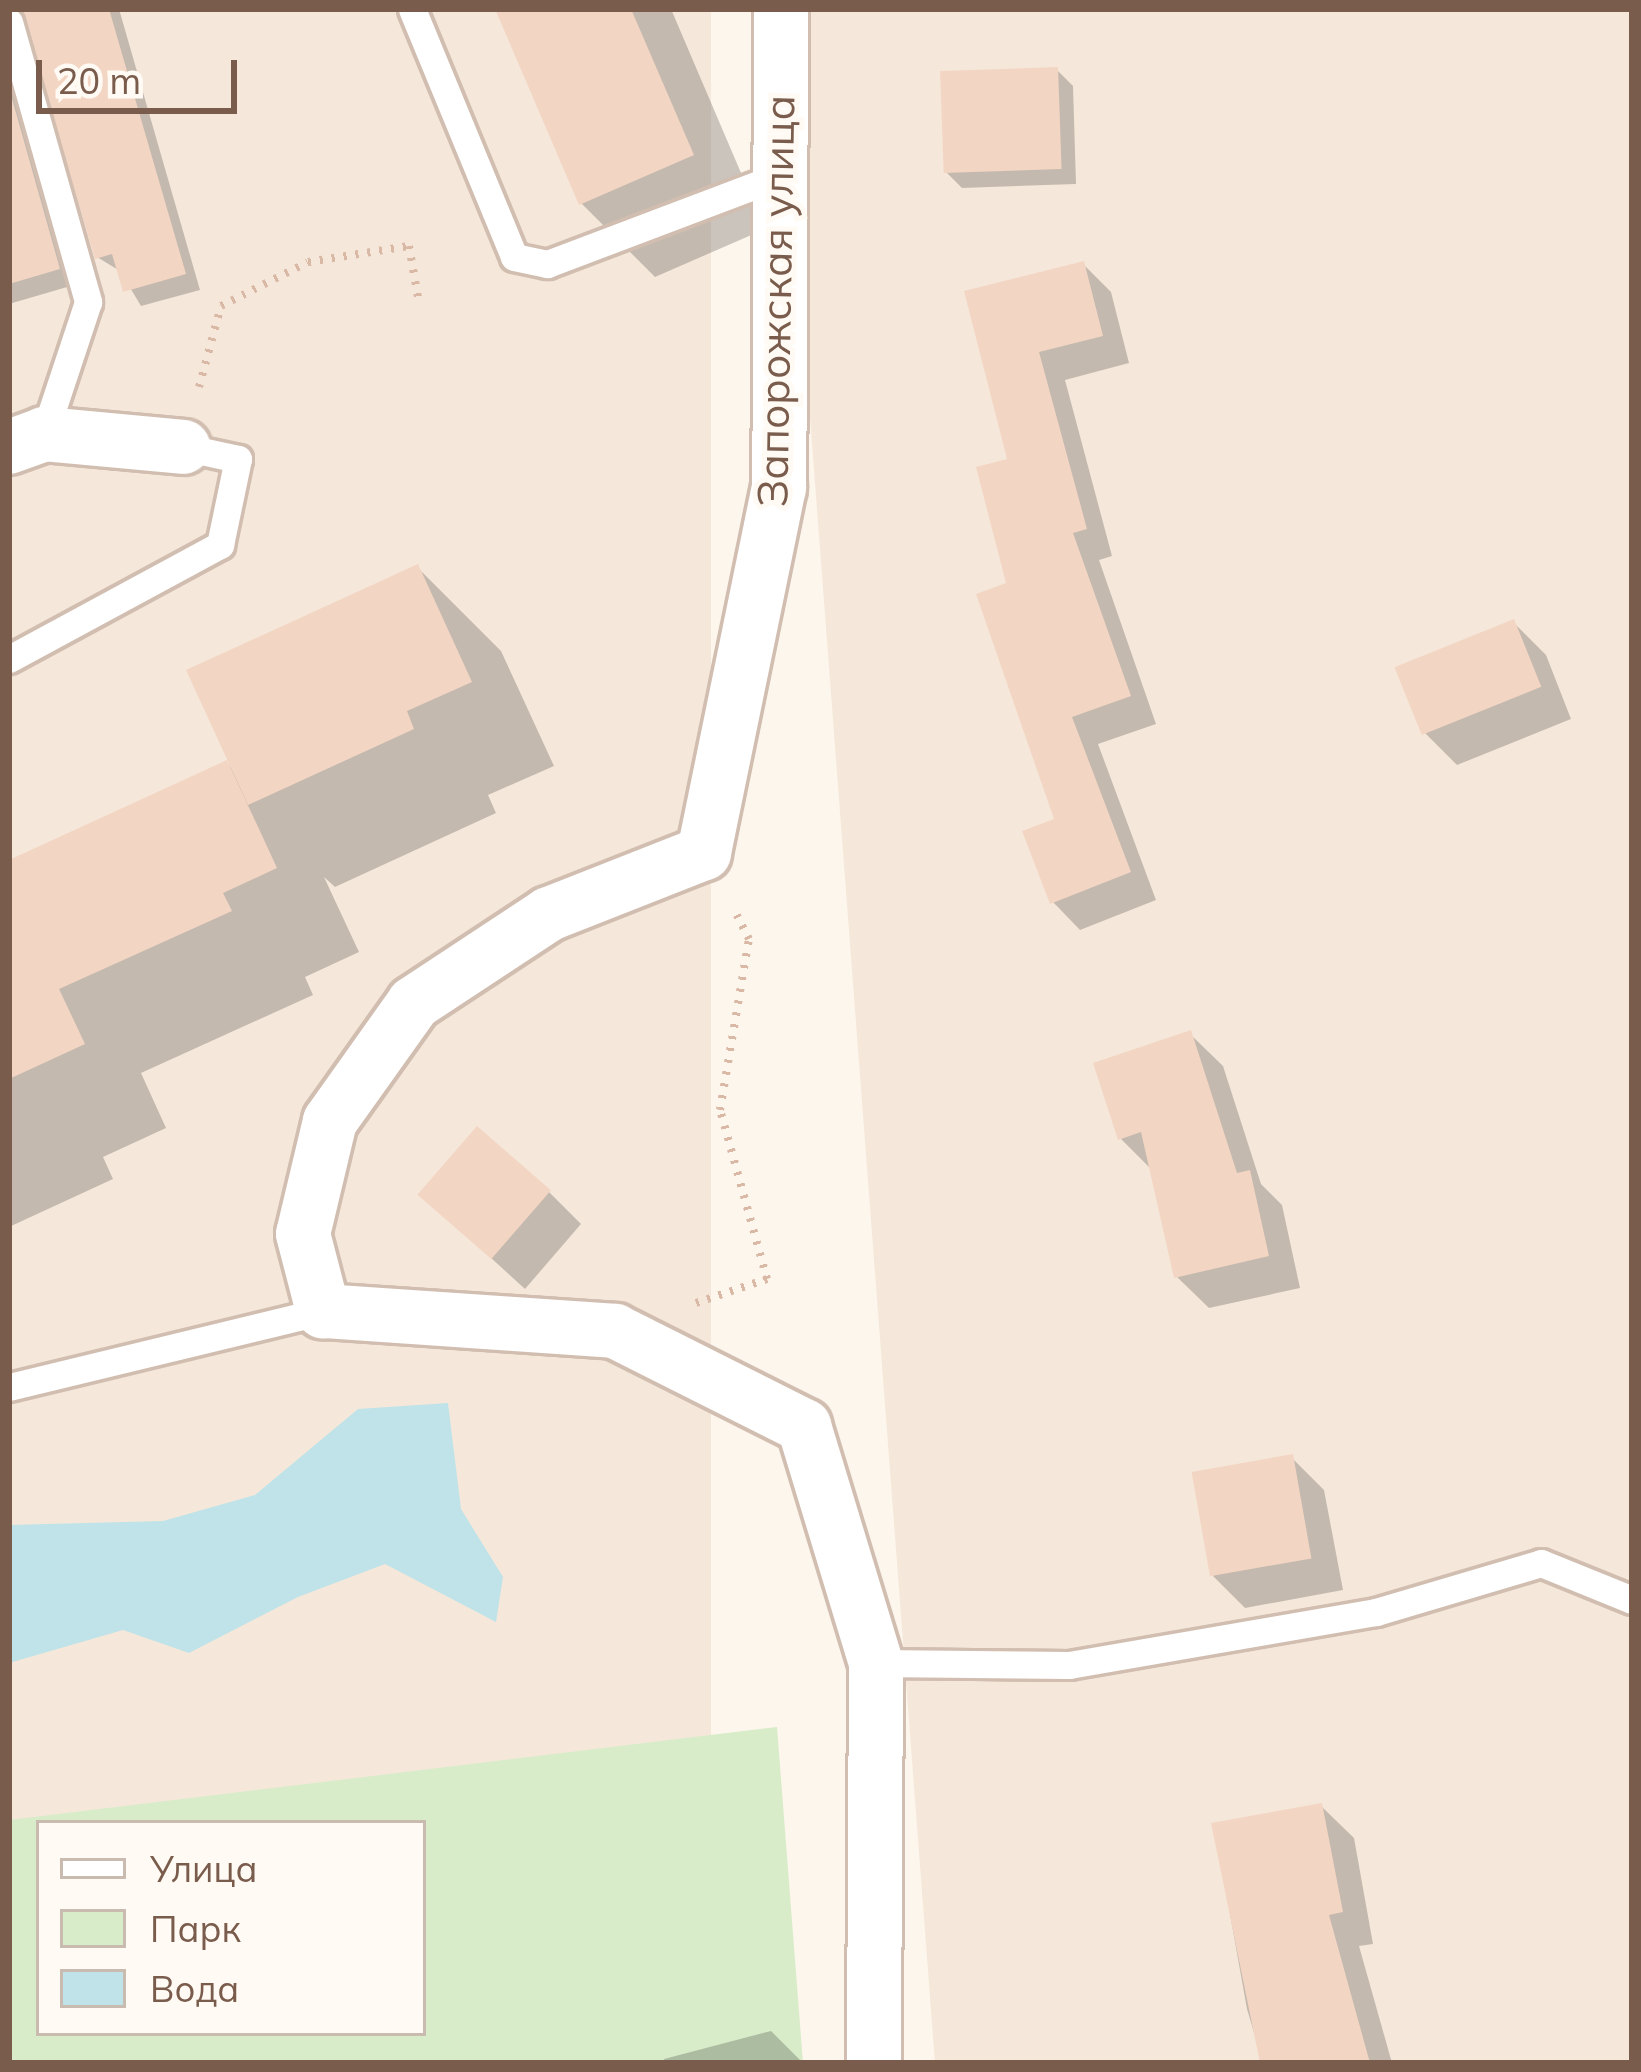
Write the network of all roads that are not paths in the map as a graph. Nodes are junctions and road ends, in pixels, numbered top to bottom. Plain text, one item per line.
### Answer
1 (412, 9) edge
2 (781, 9) edge
3 (9, 22) edge
4 (780, 176) junction
5 (27, 440) edge
6 (183, 446) joint
7 (9, 659) edge
8 (323, 1311) junction
9 (9, 1387) edge
10 (1632, 1600) edge
11 (876, 1663) junction
12 (874, 2063) edge

1 - 4 lane
2 - 4 street, Запорожская улица
3 - 5 lane
4 - 8 street, Запорожская улица
5 - 6 street
6 - 7 lane
8 - 9 lane
8 - 11 street
10 - 11 lane
11 - 12 street

